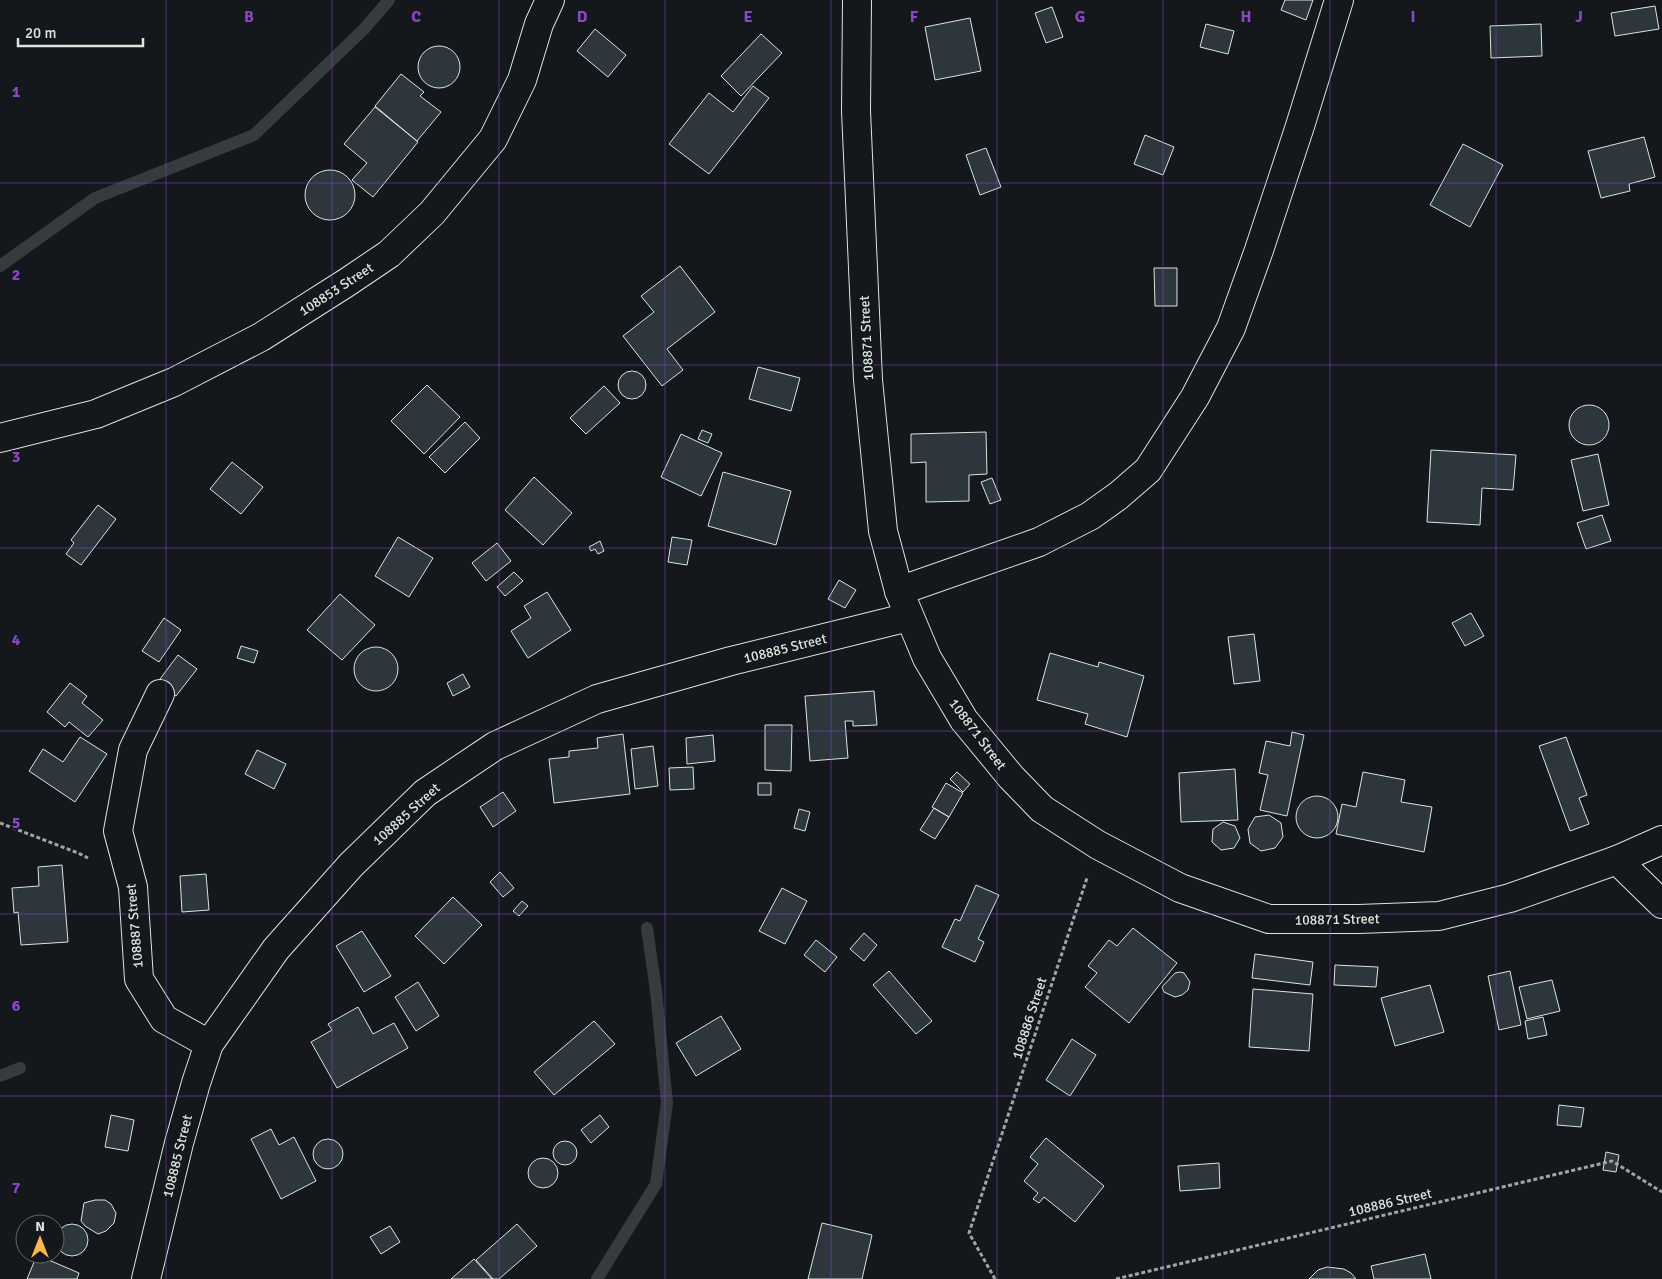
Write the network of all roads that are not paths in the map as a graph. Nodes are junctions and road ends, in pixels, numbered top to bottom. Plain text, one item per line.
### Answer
1 (550, 0) edge
2 (857, 0) edge
3 (1339, 0) edge
4 (0, 438) edge
5 (898, 591) junction
6 (909, 617) junction
7 (160, 694) dead end
8 (1662, 840) edge
9 (1617, 860) junction
10 (1662, 904) edge
11 (210, 1044) junction
12 (146, 1279) edge

1 - 4 street, 108853 Street
2 - 5 street, 108871 Street
3 - 5 street
5 - 6 street, 108871 Street
6 - 9 street, 108871 Street
6 - 11 street, 108885 Street
7 - 11 street, 108887 Street
8 - 9 street, 108871 Street
9 - 10 street
11 - 12 street, 108885 Street

